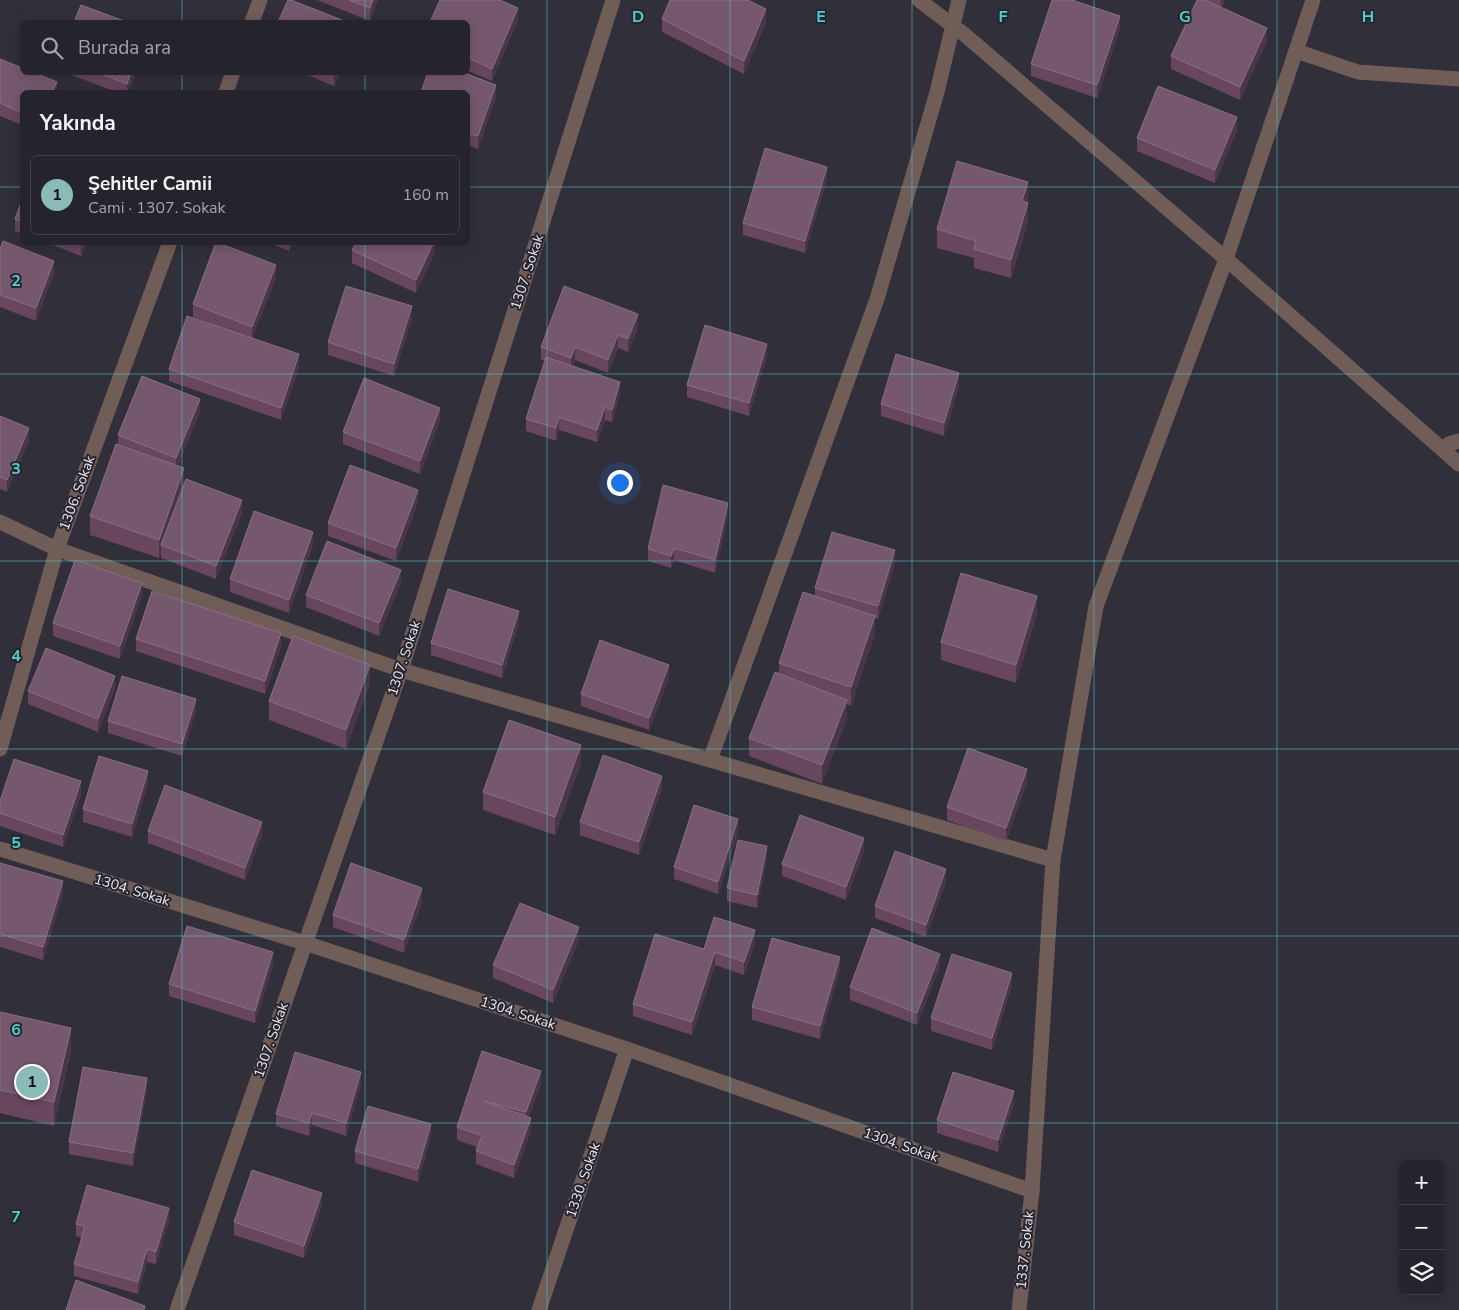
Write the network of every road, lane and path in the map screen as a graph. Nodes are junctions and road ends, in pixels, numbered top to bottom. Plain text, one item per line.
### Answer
1 (260, 0) edge
2 (613, 0) edge
3 (920, 0) edge
4 (959, 0) edge
5 (1313, 0) edge
6 (253, 20) edge
7 (952, 25) junction
8 (1296, 51) junction
9 (233, 75) edge
10 (1459, 79) edge
11 (227, 90) edge
12 (169, 245) edge
13 (1226, 259) junction
14 (1459, 441) edge
15 (1443, 449) junction
16 (1459, 464) edge
17 (0, 522) edge
18 (57, 549) junction
19 (401, 670) junction
20 (0, 749) edge
21 (710, 760) junction
22 (0, 849) edge
23 (1053, 860) junction
24 (305, 943) junction
25 (627, 1049) junction
26 (1032, 1191) junction
27 (176, 1310) edge
28 (539, 1310) edge
29 (1019, 1310) edge

1 - 6 street
2 - 19 street, 1307. Sokak
3 - 7 street
4 - 7 street
5 - 8 street, 1337. Sokak
7 - 13 street
7 - 21 street
8 - 10 street
8 - 13 street, 1337. Sokak
9 - 11 street
12 - 18 street, 1306. Sokak
13 - 15 street
13 - 23 street, 1337. Sokak
14 - 15 street
15 - 16 street
17 - 18 street
18 - 19 street
18 - 20 street, 1306. Sokak
19 - 21 street
19 - 24 street, 1307. Sokak
21 - 23 street
22 - 24 street, 1304. Sokak
23 - 26 street, 1337. Sokak
24 - 25 street, 1304. Sokak
24 - 27 street, 1307. Sokak
25 - 26 street, 1304. Sokak
25 - 28 street, 1330. Sokak
26 - 29 street, 1337. Sokak

